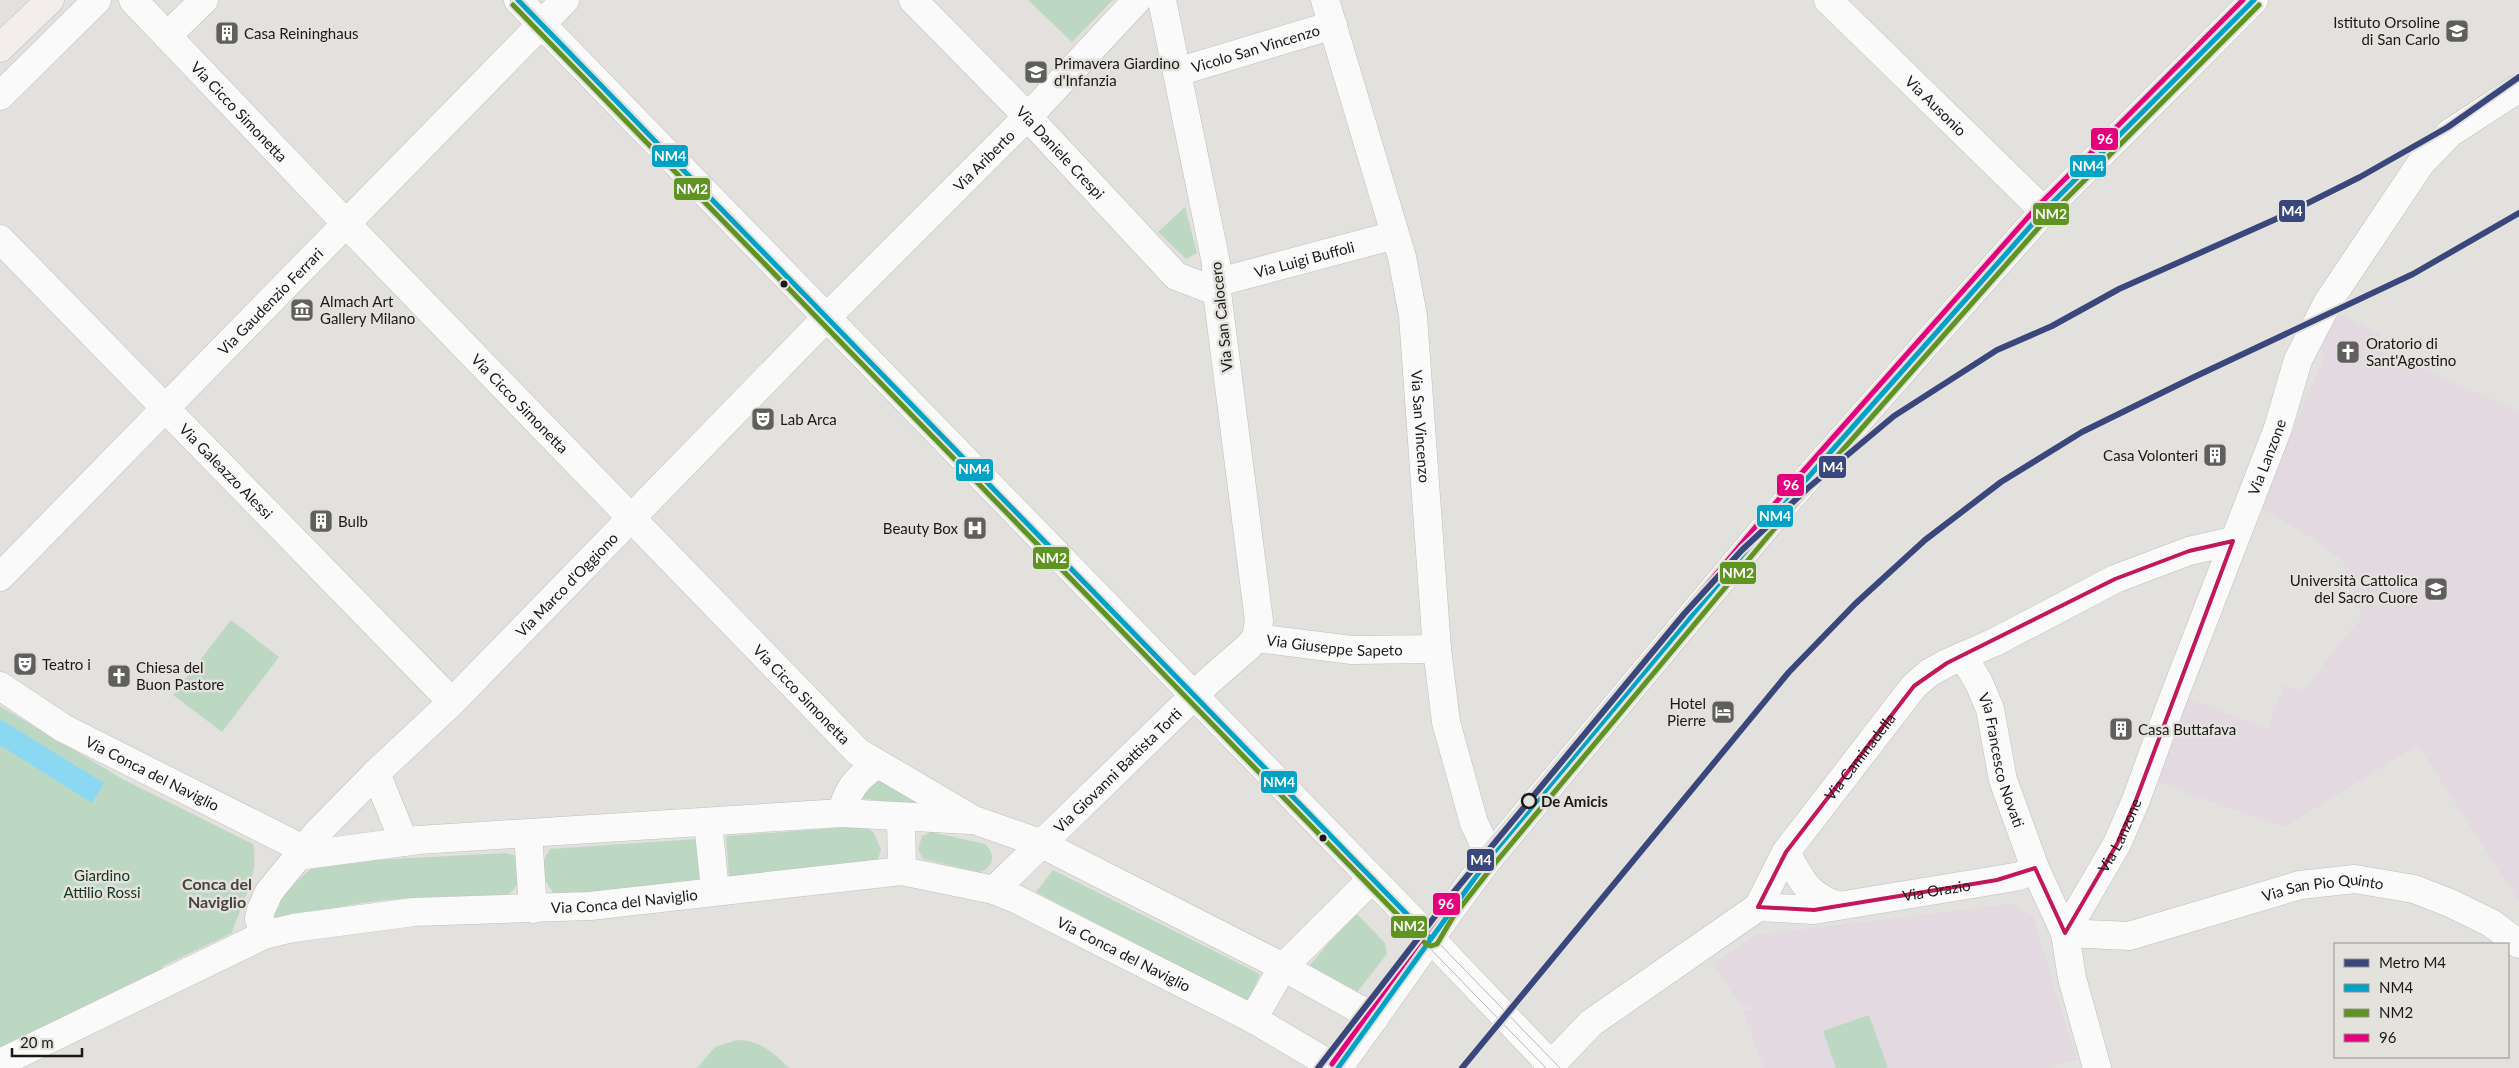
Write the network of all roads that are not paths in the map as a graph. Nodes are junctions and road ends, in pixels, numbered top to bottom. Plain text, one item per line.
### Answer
1 (50, 0) edge
2 (97, 0) edge
3 (133, 0) edge
4 (204, 0) edge
5 (518, 0) edge
6 (565, 0) edge
7 (913, 0) edge
8 (1138, 0) edge
9 (1162, 0) edge
10 (1828, 0) edge
11 (2254, 0) edge
12 (1329, 12) edge
13 (541, 24) junction
14 (167, 36) junction
15 (0, 48) edge
16 (1178, 72) junction
17 (2519, 88) edge
18 (0, 96) edge
19 (1027, 116) junction
20 (2044, 210) junction
21 (347, 225) junction
22 (1395, 236) junction
23 (0, 239) edge
24 (1216, 284) junction
25 (826, 318) junction
26 (164, 408) junction
27 (631, 519) junction
28 (2234, 541) junction
29 (0, 577) edge
30 (1256, 638) junction
31 (1437, 649) junction
32 (1963, 656) junction
33 (0, 686) edge
34 (1195, 696) junction
35 (452, 702) junction
36 (877, 764) junction
37 (376, 773) junction
38 (842, 813) junction
39 (901, 818) junction
40 (974, 820) junction
41 (708, 822) junction
42 (528, 834) junction
43 (404, 842) junction
44 (1040, 844) junction
45 (300, 852) junction
46 (1786, 852) junction
47 (1490, 858) junction
48 (2035, 868) junction
49 (902, 871) junction
50 (1372, 879) junction
51 (716, 890) junction
52 (994, 890) junction
53 (1836, 905) junction
54 (1758, 907) junction
55 (533, 909) junction
56 (2065, 933) junction
57 (264, 935) junction
58 (1431, 939) junction
59 (2519, 944) edge
60 (1283, 967) junction
61 (1375, 1018) junction
62 (1253, 1020) junction
63 (0, 1063) edge
64 (1551, 1067) edge
65 (1337, 1068) edge
66 (2097, 1068) edge

1 - 15 main road
2 - 18 street
3 - 14 street, Via Cicco Simonetta
4 - 14 street
5 - 13 street
6 - 13 street, Via Gaudenzio Ferrari
7 - 19 street, Via Daniele Crespi
8 - 19 street, Via Ariberto
9 - 16 street, Via San Calocero
10 - 20 street, Via Ausonio
11 - 20 street
12 - 16 street, Vicolo San Vincenzo
12 - 22 street, Via San Vincenzo
13 - 21 street, Via Gaudenzio Ferrari
13 - 25 street
14 - 21 street, Via Cicco Simonetta
16 - 24 street, Via San Calocero
17 - 28 street, Via Lanzone
19 - 24 street, Via Daniele Crespi
19 - 25 street, Via Ariberto
20 - 47 street
21 - 26 street, Via Gaudenzio Ferrari
21 - 27 street, Via Cicco Simonetta
22 - 24 street, Via Luigi Buffoli
22 - 31 street, Via San Vincenzo
23 - 26 street, Via Galeazzo Alessi
24 - 30 street, Via San Calocero
25 - 27 street, Via Marco d'Oggiono
25 - 34 street
26 - 29 street, Via Gaudenzio Ferrari
26 - 35 street, Via Galeazzo Alessi
27 - 35 street, Via Marco d'Oggiono
27 - 36 street, Via Cicco Simonetta
28 - 32 street, Via Caminadella
28 - 56 street, Via Lanzone
30 - 31 street, Via Giuseppe Sapeto
30 - 34 street, Via Giuseppe Sapeto
31 - 47 street, Via San Vincenzo
32 - 46 street, Via Caminadella
32 - 48 street, Via Francesco Novati
33 - 45 street, Via Conca del Naviglio
34 - 44 street, Via Giovanni Battista Torti
34 - 50 street
35 - 37 street, Via Marco d'Oggiono
36 - 38 street
36 - 40 street
37 - 43 street
37 - 45 street, Via Marco d'Oggiono
38 - 39 street
38 - 41 street
39 - 40 street
39 - 49 street
40 - 44 street
41 - 42 street
41 - 51 street, Via Conca del Naviglio
42 - 43 street
42 - 55 street, Via Conca del Naviglio
43 - 45 street
44 - 52 street
44 - 60 street
45 - 57 street
46 - 53 street
46 - 54 street, Via Caminadella
47 - 58 street
48 - 53 street, Via Orazio
48 - 56 street, Via Francesco Novati
49 - 51 street, Via Conca del Naviglio
49 - 52 street, Via Conca del Naviglio
50 - 58 street
50 - 60 street
51 - 55 street, Via Conca del Naviglio
52 - 62 street, Via Conca del Naviglio
53 - 54 street, Via Orazio
54 - 64 street, Via Caminadella
55 - 57 street, Via Conca del Naviglio
56 - 59 street, Via San Pio Quinto
56 - 66 street, Via Francesco Novati
57 - 63 street, Via Conca del Naviglio
58 - 61 street
58 - 64 street
60 - 61 street
60 - 62 street
61 - 65 street
62 - 65 street, Via Conca del Naviglio

